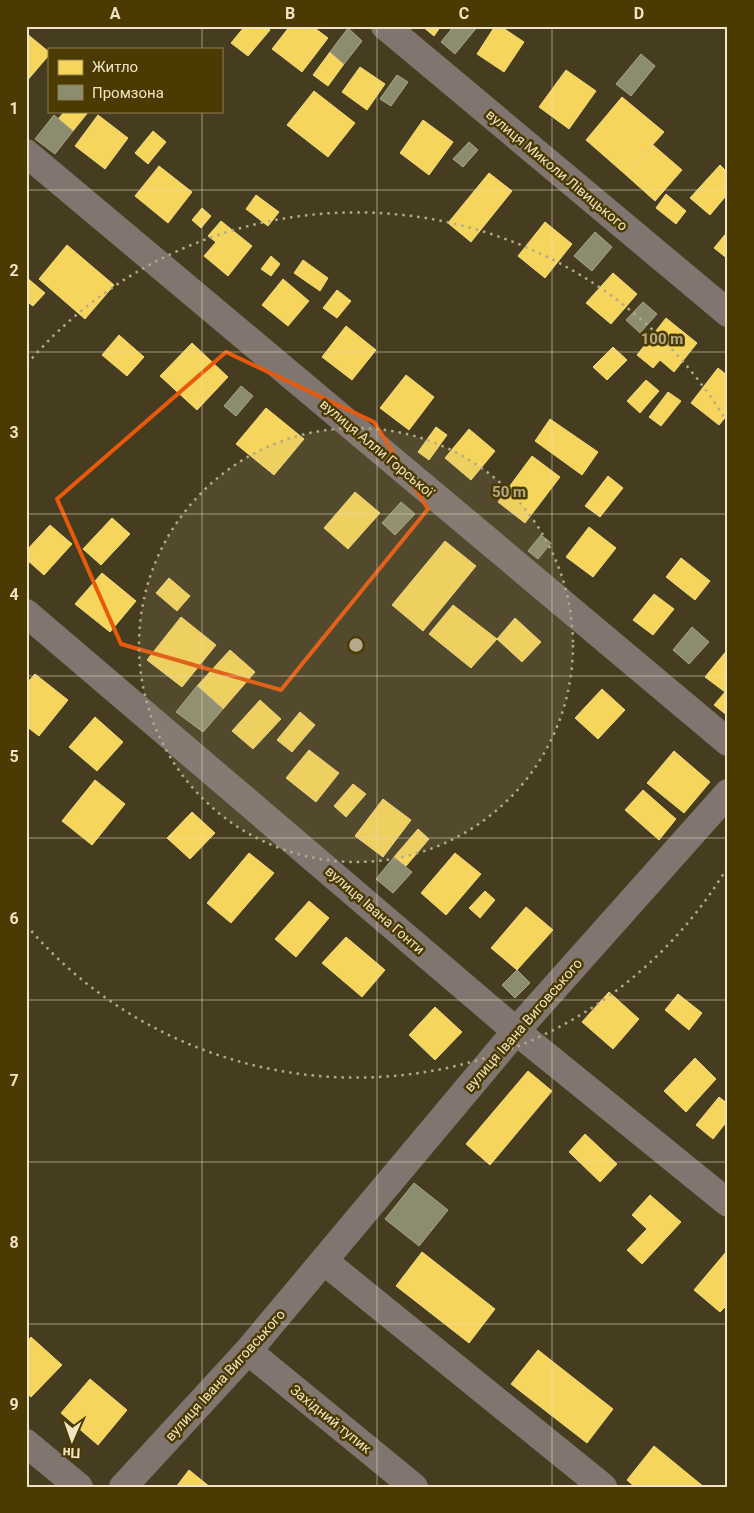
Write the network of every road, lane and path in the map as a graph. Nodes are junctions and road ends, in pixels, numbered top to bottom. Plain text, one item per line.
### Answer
1 (385, 26) edge
2 (26, 153) edge
3 (728, 313) edge
4 (26, 613) edge
5 (728, 742) edge
6 (728, 793) edge
7 (516, 1031) junction
8 (728, 1203) edge
9 (324, 1262) junction
10 (248, 1351) junction
11 (26, 1443) edge
12 (79, 1487) edge
13 (123, 1487) edge
14 (414, 1487) edge
15 (603, 1487) edge

1 - 3 street, вулиця Миколи Лівицького
2 - 5 street, вулиця Алли Горської
4 - 7 street, вулиця Івана Гонти
6 - 7 street, вулиця Івана Виговського
7 - 8 street, вулиця Івана Гонти
7 - 9 street, вулиця Івана Виговського
9 - 10 street, вулиця Івана Виговського
9 - 15 street
10 - 13 street, вулиця Івана Виговського
10 - 14 street, Західний тупик
11 - 12 street

